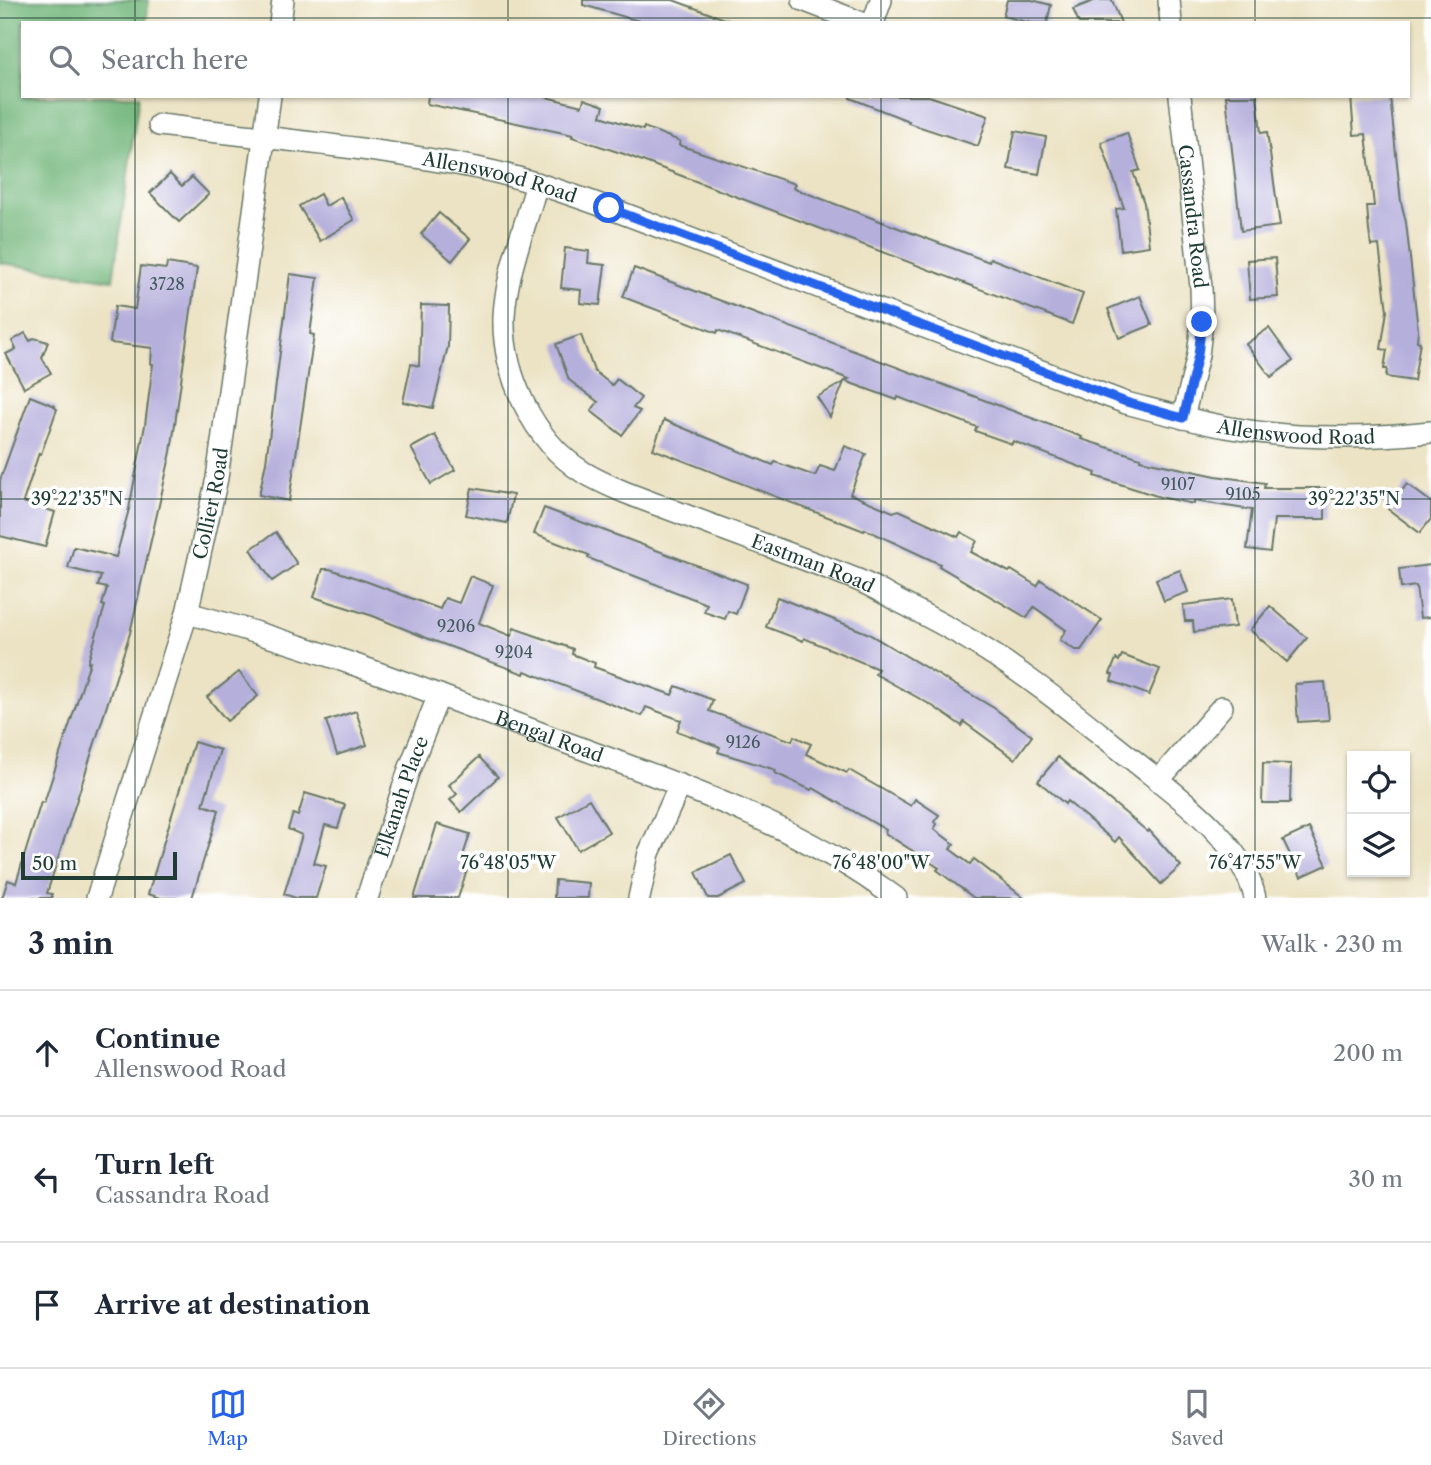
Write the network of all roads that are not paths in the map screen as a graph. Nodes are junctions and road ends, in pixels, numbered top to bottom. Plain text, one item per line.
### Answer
1 (283, 0) edge
2 (803, 0) edge
3 (881, 0) edge
4 (1168, 0) edge
5 (280, 21) edge
6 (857, 21) edge
7 (874, 21) edge
8 (1171, 21) edge
9 (270, 98) edge
10 (1180, 98) edge
11 (159, 125) dead end
12 (264, 138) junction
13 (537, 183) junction
14 (1183, 418) junction
15 (1431, 432) edge
16 (187, 613) junction
17 (439, 695) junction
18 (1222, 706) dead end
19 (1158, 781) junction
20 (680, 785) junction
21 (97, 898) edge
22 (367, 898) edge
23 (639, 898) edge
24 (896, 898) edge
25 (1255, 898) edge

1 - 5 street
2 - 6 street
3 - 7 street
4 - 8 street
9 - 12 street, Collier Road
10 - 14 street, Cassandra Road
11 - 12 street, Allenswood Road
12 - 13 street, Allenswood Road
12 - 16 street, Collier Road
13 - 14 street, Allenswood Road
13 - 19 street, Eastman Road
14 - 15 street, Allenswood Road
16 - 17 street, Bengal Road
16 - 21 street, Collier Road
17 - 20 street, Bengal Road
17 - 22 street, Elkanah Place
18 - 19 street
19 - 25 street, Eastman Road
20 - 23 street
20 - 24 street, Bengal Road

